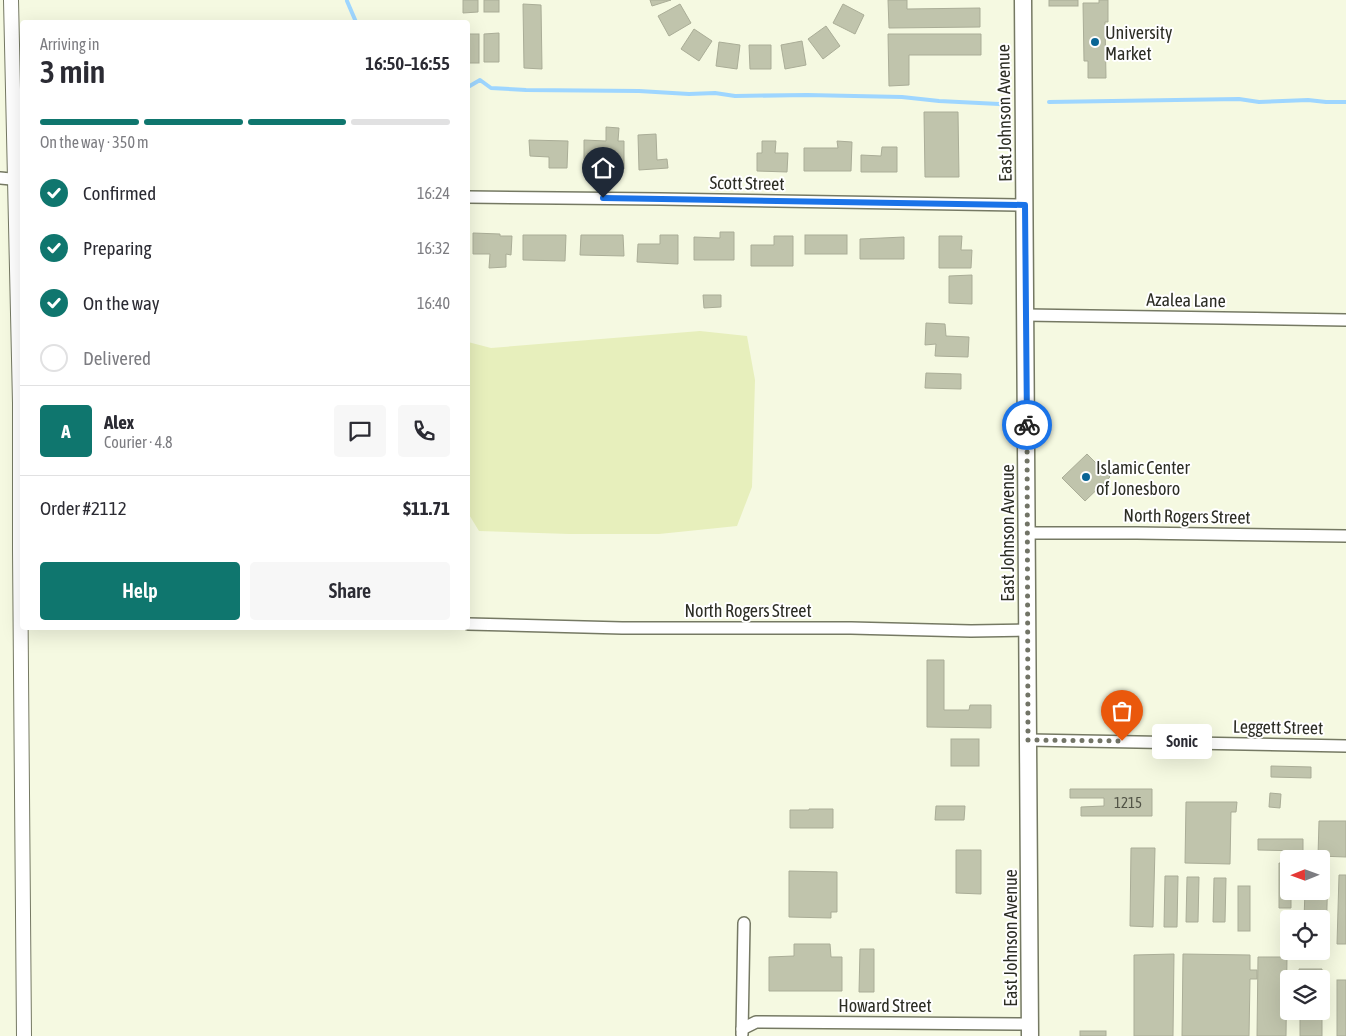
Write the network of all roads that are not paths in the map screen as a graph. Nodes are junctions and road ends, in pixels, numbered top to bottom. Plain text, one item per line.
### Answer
1 (11, 0) edge
2 (1023, 0) edge
3 (0, 178) edge
4 (19, 180) edge
5 (470, 197) edge
6 (1025, 205) junction
7 (1025, 315) junction
8 (1346, 320) edge
9 (20, 402) edge
10 (20, 402) edge
11 (1028, 533) junction
12 (1346, 536) edge
13 (20, 550) edge
14 (470, 624) edge
15 (21, 630) edge
16 (1028, 630) junction
17 (1028, 740) junction
18 (1346, 746) edge
19 (744, 923) dead end
20 (1030, 1030) edge
21 (742, 1032) edge
22 (24, 1036) edge

1 - 4 street
2 - 6 main road, East Johnson Avenue
3 - 4 street
4 - 10 street
5 - 6 street, Scott Street
6 - 7 main road, East Johnson Avenue
7 - 8 street, Azalea Lane
7 - 11 main road, East Johnson Avenue
9 - 13 street
11 - 12 street, North Rogers Street
11 - 16 main road, East Johnson Avenue
14 - 16 street, North Rogers Street
15 - 22 street
16 - 17 main road, East Johnson Avenue
17 - 18 street, Leggett Street
17 - 20 main road, East Johnson Avenue
19 - 21 street
20 - 21 street, Howard Street

